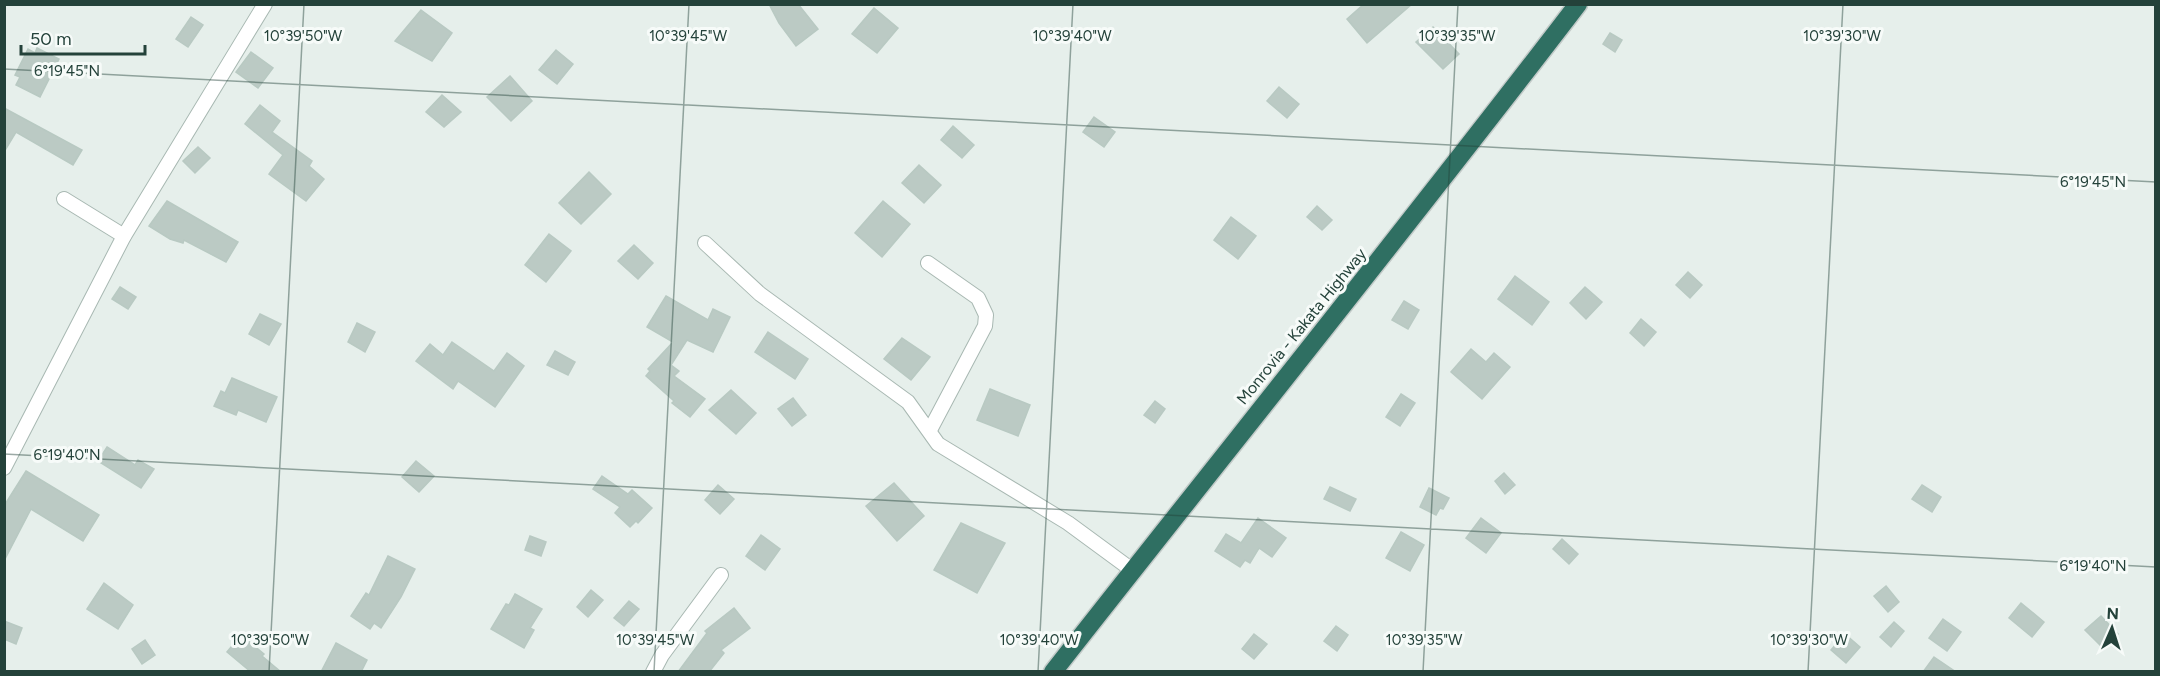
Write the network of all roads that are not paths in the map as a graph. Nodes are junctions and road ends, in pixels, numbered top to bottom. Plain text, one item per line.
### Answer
1 (265, 4) edge
2 (1578, 4) edge
3 (64, 199) dead end
4 (124, 237) junction
5 (705, 243) dead end
6 (928, 262) dead end
7 (930, 430) junction
8 (4, 468) edge
9 (1132, 570) junction
10 (721, 575) dead end
11 (653, 672) edge
12 (1053, 672) edge

1 - 4 street
2 - 9 highway, Monrovia - Kakata Highway
3 - 4 street
4 - 8 street
5 - 7 street
6 - 7 street
7 - 9 street
9 - 12 highway, Monrovia - Kakata Highway
10 - 11 street

